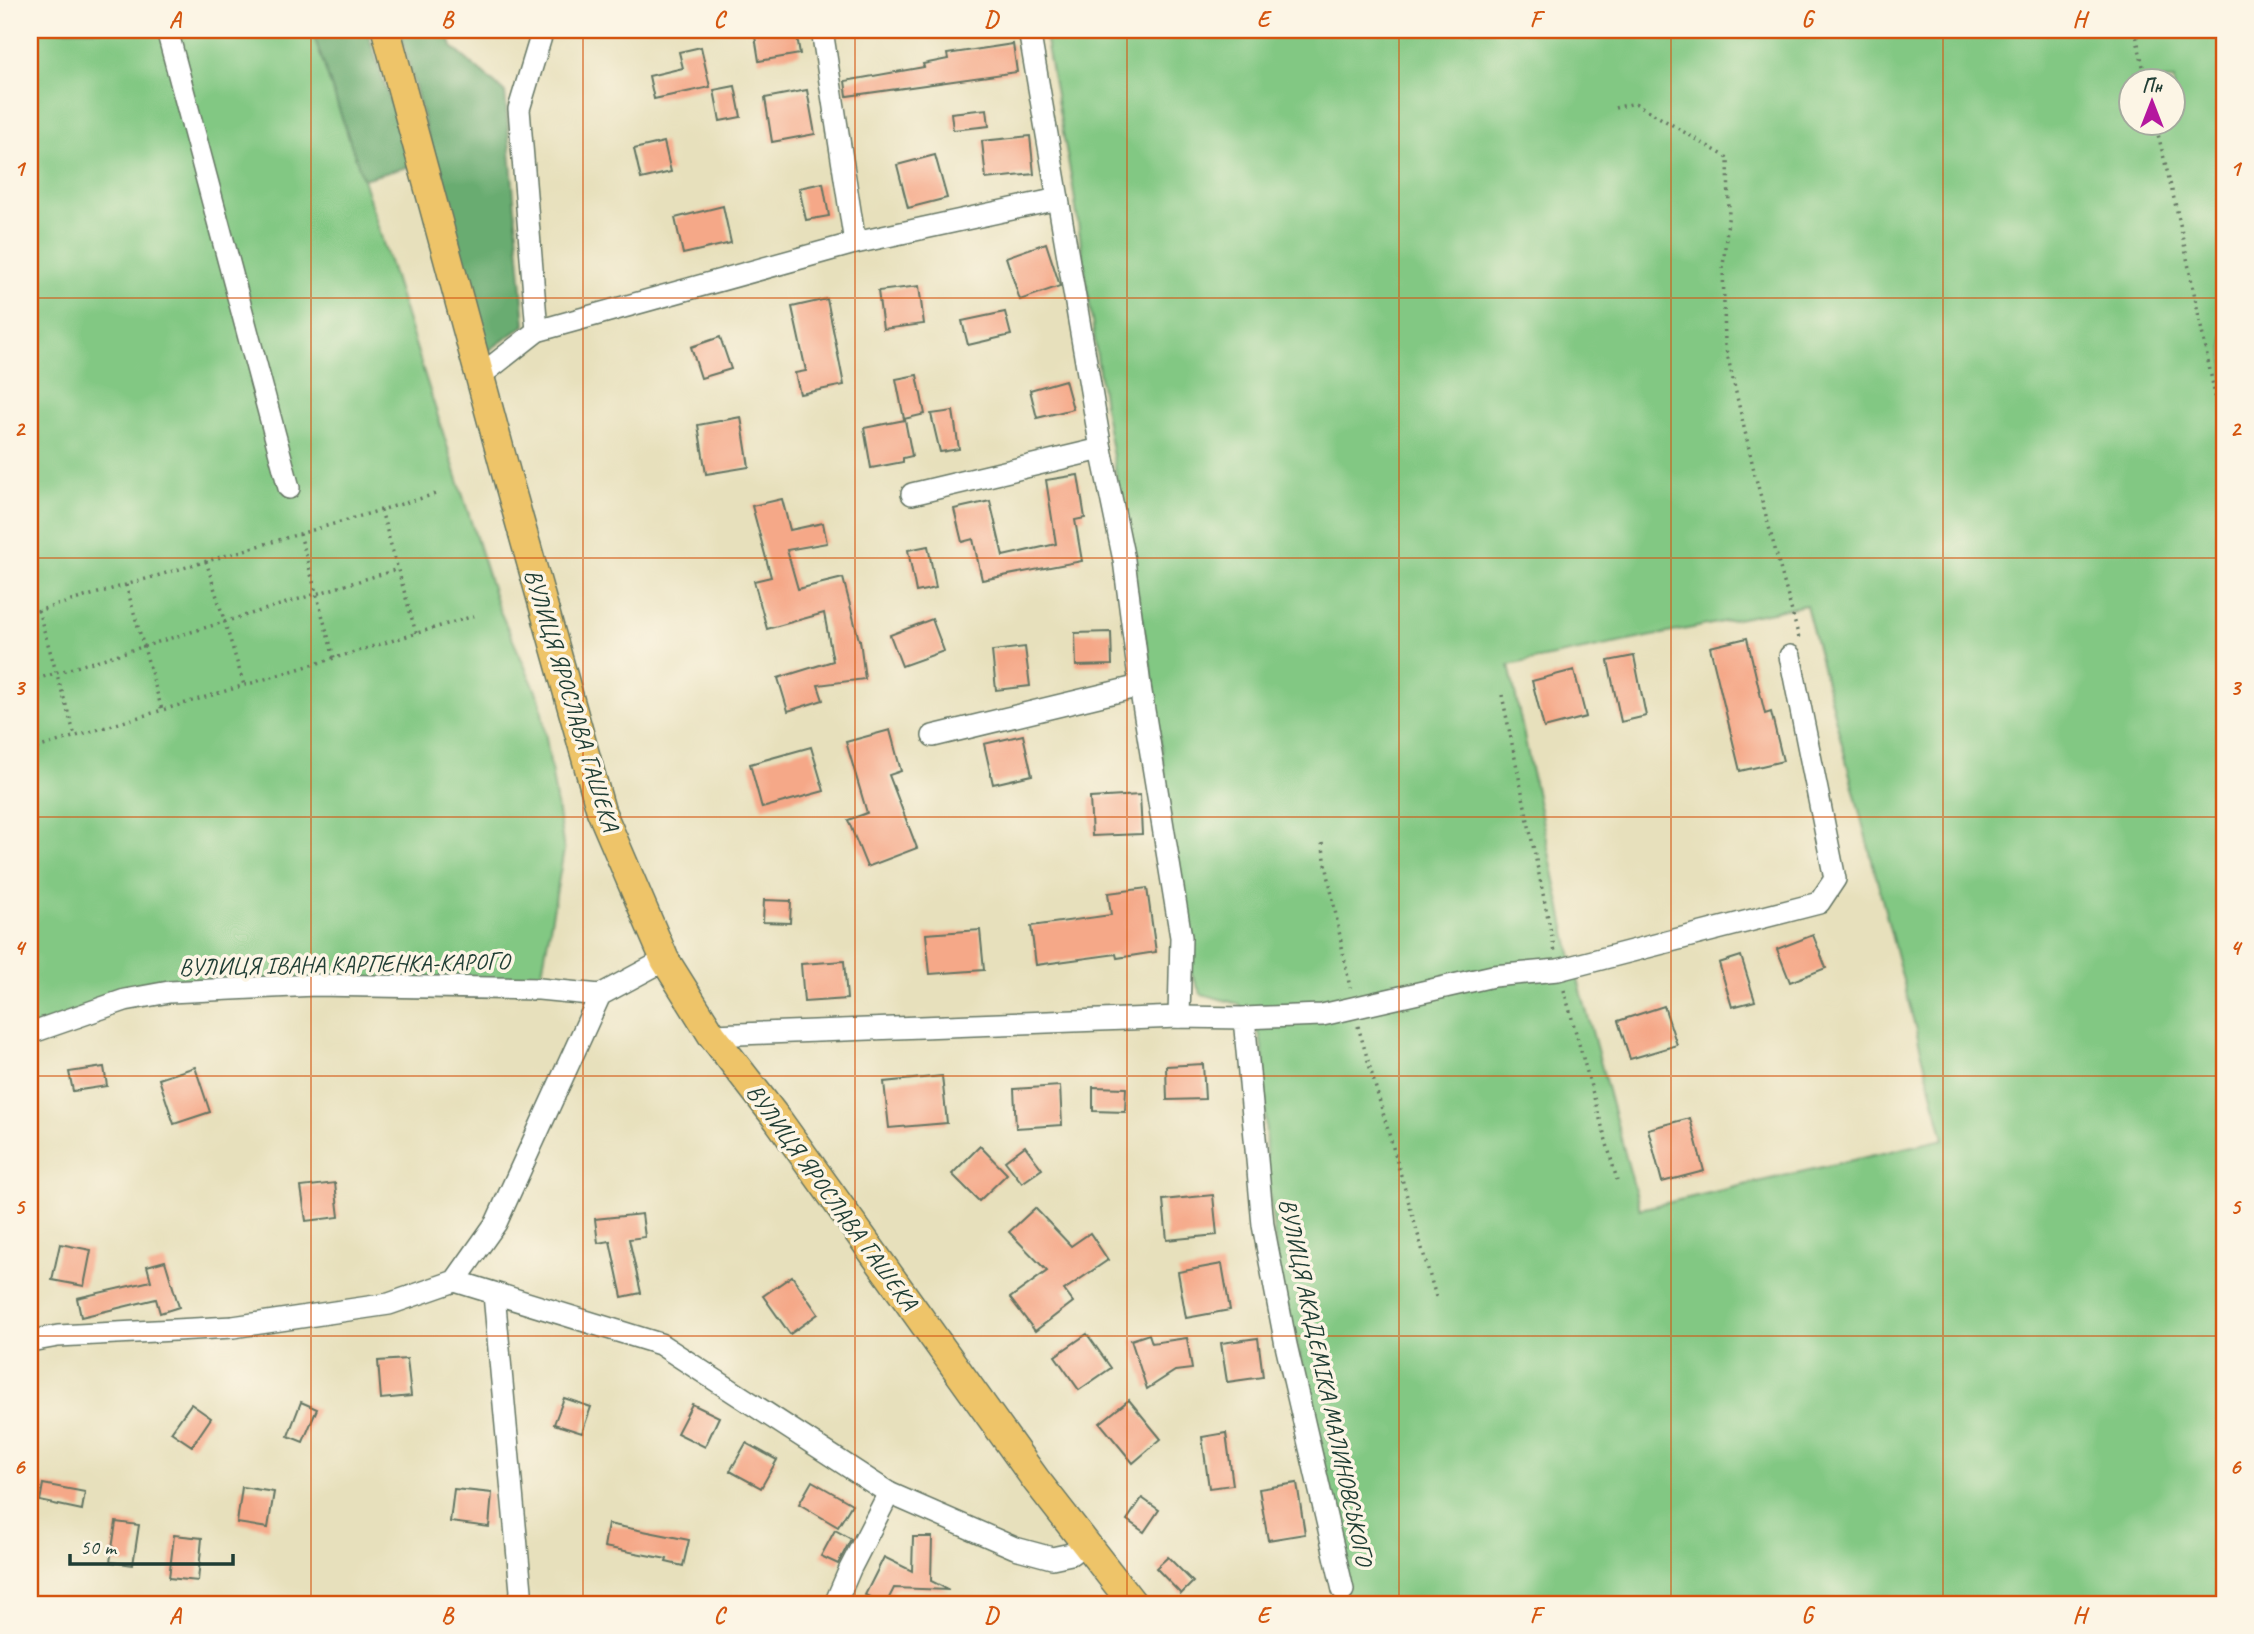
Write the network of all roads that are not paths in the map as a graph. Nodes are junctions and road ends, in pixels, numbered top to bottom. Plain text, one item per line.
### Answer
1 (167, 30) edge
2 (386, 30) edge
3 (543, 30) edge
4 (822, 30) edge
5 (1029, 30) edge
6 (1058, 199) junction
7 (855, 243) junction
8 (537, 331) junction
9 (480, 376) junction
10 (1101, 449) junction
11 (289, 488) dead end
12 (912, 494) dead end
13 (1790, 656) road end
14 (1140, 686) junction
15 (933, 736) dead end
16 (665, 960) junction
17 (600, 995) junction
18 (1179, 1017) junction
19 (1244, 1018) junction
20 (30, 1033) edge
21 (712, 1035) junction
22 (455, 1281) junction
23 (494, 1294) junction
24 (30, 1341) edge
25 (889, 1493) junction
26 (1086, 1543) junction
27 (1343, 1590) dead end
28 (519, 1604) edge
29 (835, 1604) edge
30 (1133, 1604) edge

1 - 11 street
2 - 9 main road, ВУЛИЦЯ ЯРОСЛАВА ГАШЕКА
3 - 8 street
4 - 7 street
5 - 6 street
6 - 7 street
6 - 10 street
7 - 8 street
8 - 9 street
9 - 16 main road, ВУЛИЦЯ ЯРОСЛАВА ГАШЕКА
10 - 12 street
10 - 14 street
13 - 19 street
14 - 15 street
14 - 18 street
16 - 17 street
16 - 21 main road, ВУЛИЦЯ ЯРОСЛАВА ГАШЕКА
17 - 20 street, ВУЛИЦЯ ІВАНА КАРПЕНКА-КАРОГО
17 - 22 street
18 - 19 street
18 - 21 street
19 - 27 street, ВУЛИЦЯ АКАДЕМІКА МАЛИНОВСЬКОГО
21 - 26 main road, ВУЛИЦЯ ЯРОСЛАВА ГАШЕКА
22 - 23 street
22 - 24 street
23 - 25 street
23 - 28 street
25 - 26 street
25 - 29 street
26 - 30 main road, ВУЛИЦЯ ЯРОСЛАВА ГАШЕКА

